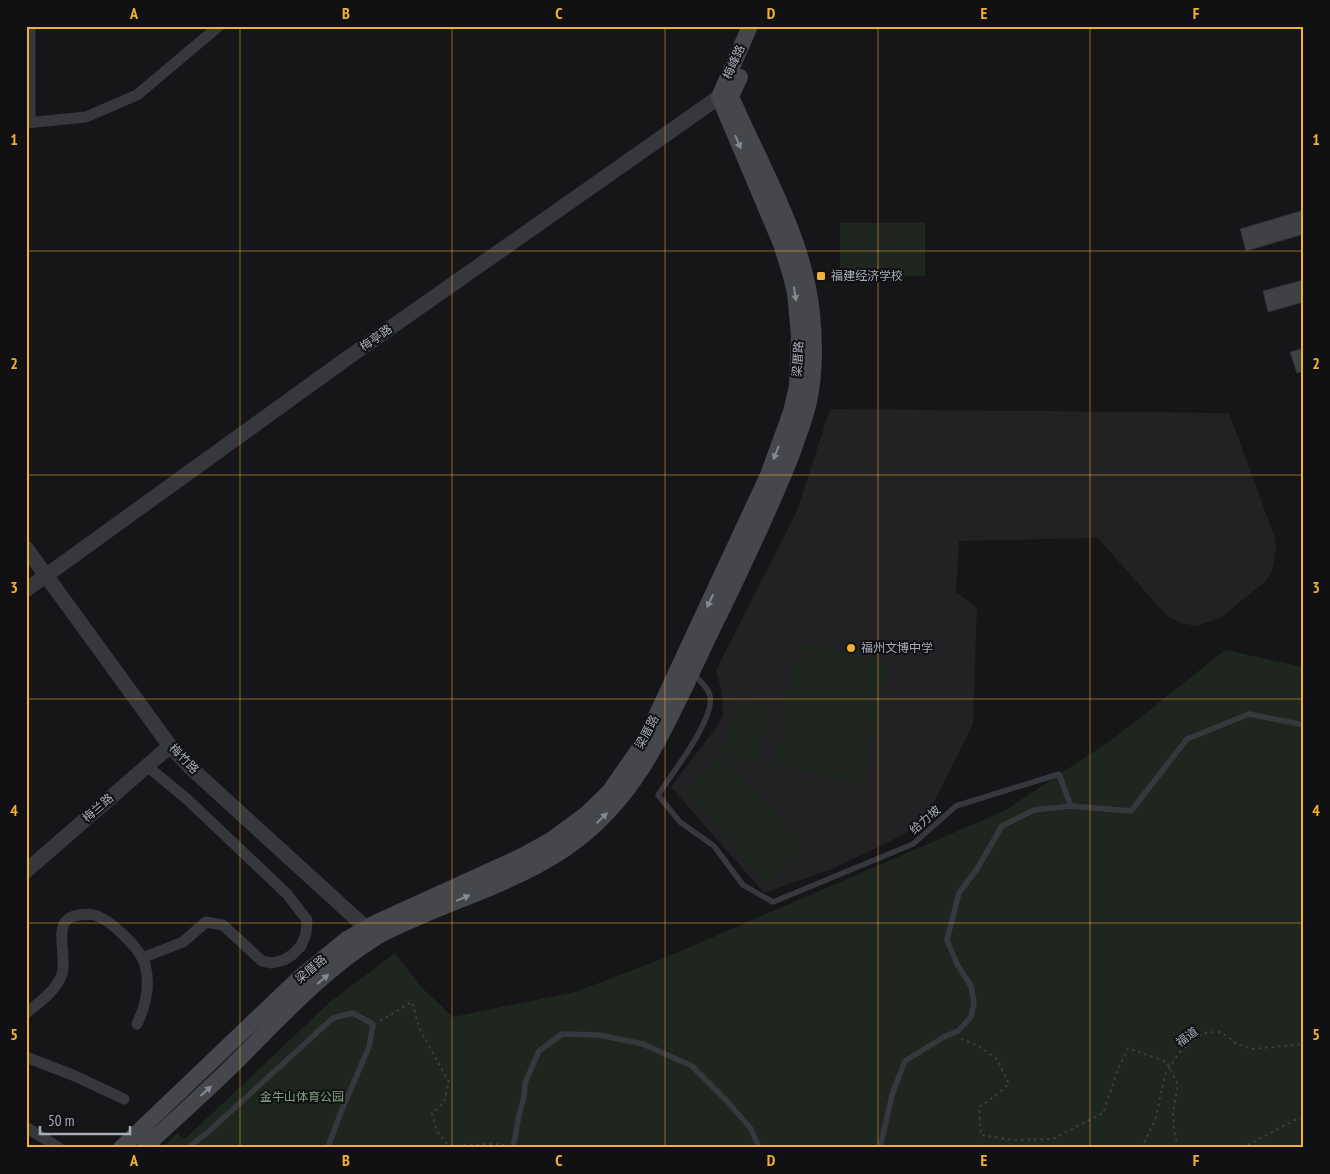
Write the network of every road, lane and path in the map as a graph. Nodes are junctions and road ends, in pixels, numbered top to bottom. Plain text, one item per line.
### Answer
1 (30, 26) edge
2 (219, 26) edge
3 (750, 26) edge
4 (762, 26) edge
5 (725, 97) junction
6 (28, 122) edge
7 (26, 548) edge
8 (46, 577) junction
9 (26, 590) edge
10 (692, 672) junction
11 (1304, 724) edge
12 (170, 746) junction
13 (147, 766) junction
14 (1071, 806) junction
15 (26, 871) edge
16 (372, 932) junction
17 (142, 958) junction
18 (26, 1013) edge
19 (137, 1024) dead end
20 (373, 1024) junction
21 (958, 1032) junction
22 (1304, 1044) edge
23 (26, 1057) edge
24 (124, 1099) dead end
25 (1304, 1118) edge
26 (26, 1127) edge
27 (189, 1147) edge
28 (513, 1147) edge
29 (58, 1148) edge
30 (121, 1148) edge
31 (144, 1148) edge
32 (330, 1148) edge
33 (759, 1148) edge
34 (880, 1148) edge
35 (1141, 1148) edge
36 (1178, 1148) edge
37 (1242, 1148) edge

1 - 6 street
2 - 6 street
3 - 5 main road, 梅峰路
4 - 5 main road, 梅峰路
5 - 8 street, 梅亭路
5 - 10 main road, 梁厝路
5 -> 16 main road, 梁厝路
7 - 8 street, 梅竹路
8 - 9 street, 梅亭路
8 - 12 street, 梅竹路
10 - 14 lane, 给力坡
16 -> 10 main road, 梁厝路
11 - 14 lane
12 - 13 street, 梅兰路
12 - 16 street, 梅竹路
13 - 15 street, 梅兰路
13 - 17 street
14 - 21 lane
16 - 30 main road, 梁厝路
31 -> 16 main road, 梁厝路
17 - 18 street
17 - 19 street
20 - 27 lane
20 - 28 path
20 - 32 lane
21 - 34 lane
21 - 36 path
22 - 35 path, 福道, bridge
23 - 24 street
25 - 37 path
26 - 29 street
28 - 33 lane

